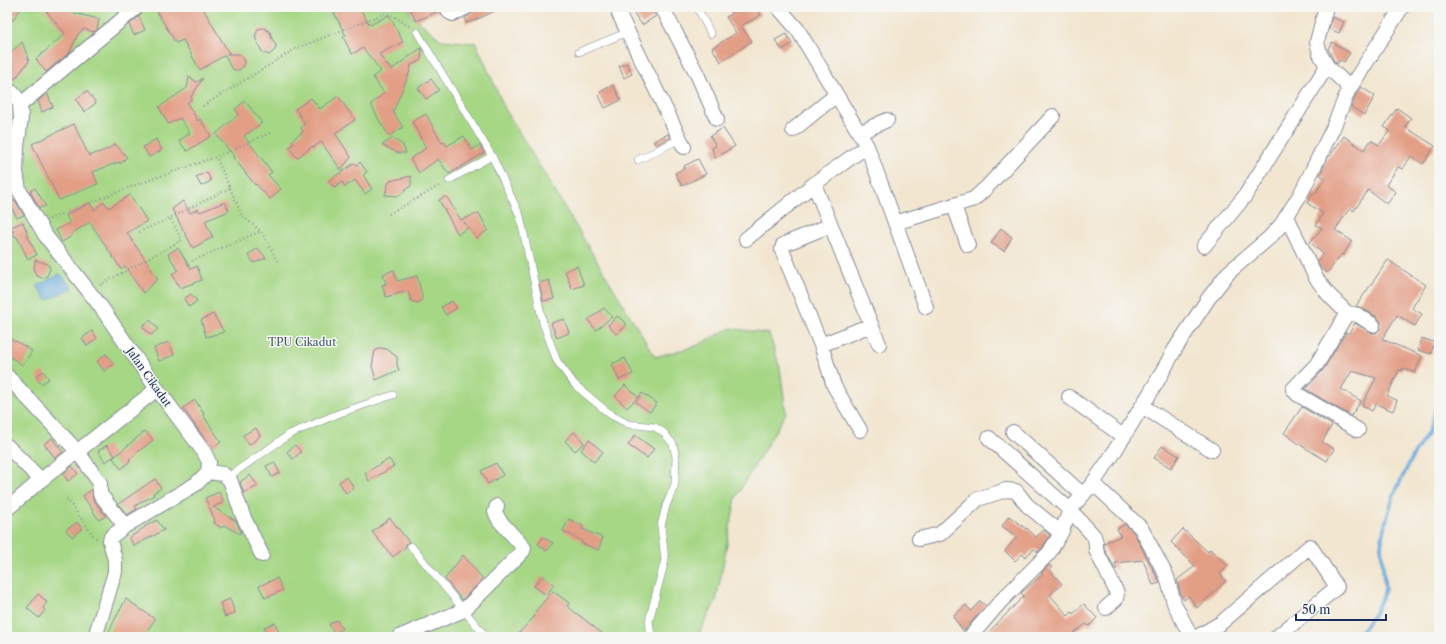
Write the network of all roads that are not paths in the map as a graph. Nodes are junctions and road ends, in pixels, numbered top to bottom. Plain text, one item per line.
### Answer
1 (137, 7) edge
2 (447, 7) edge
3 (467, 7) edge
4 (620, 7) edge
5 (662, 7) edge
6 (697, 7) edge
7 (778, 7) edge
8 (1326, 7) edge
9 (1402, 7) edge
10 (417, 32) road end
11 (628, 32) junction
12 (712, 34) dead end
13 (579, 52) dead end
14 (1327, 66) junction
15 (7, 89) edge
16 (1348, 91) junction
17 (836, 95) junction
18 (20, 105) junction
19 (1053, 116) dead end
20 (717, 119) dead end
21 (887, 120) dead end
22 (793, 130) dead end
23 (859, 133) junction
24 (682, 143) joint
25 (867, 146) junction
26 (492, 156) junction
27 (638, 160) dead end
28 (449, 180) road end
29 (814, 184) junction
30 (954, 206) junction
31 (1287, 216) junction
32 (895, 222) junction
33 (830, 225) junction
34 (746, 239) dead end
35 (968, 246) dead end
36 (1204, 246) dead end
37 (926, 307) dead end
38 (1347, 312) junction
39 (871, 325) junction
40 (1373, 325) dead end
41 (878, 344) dead end
42 (821, 345) junction
43 (7, 376) edge
44 (157, 388) junction
45 (393, 396) dead end
46 (1069, 397) dead end
47 (1142, 406) junction
48 (860, 430) dead end
49 (1358, 430) dead end
50 (1013, 432) dead end
51 (1124, 436) junction
52 (989, 438) dead end
53 (7, 446) edge
54 (1212, 450) dead end
55 (77, 451) junction
56 (208, 472) junction
57 (228, 477) junction
58 (41, 480) junction
59 (1093, 483) junction
60 (1082, 495) junction
61 (496, 506) dead end
62 (7, 509) edge
63 (1070, 510) junction
64 (125, 526) junction
65 (1061, 533) junction
66 (919, 540) dead end
67 (411, 546) dead end
68 (262, 556) dead end
69 (1106, 608) dead end
70 (464, 610) junction
71 (95, 637) edge
72 (399, 637) edge
73 (486, 637) edge
74 (651, 637) edge
75 (970, 637) edge
76 (1191, 637) edge
77 (1197, 637) edge
78 (1277, 637) edge

1 - 18 street
2 - 3 street
4 - 11 street
5 - 20 street
6 - 12 lane
7 - 17 street
8 - 14 street
9 - 16 street
10 - 26 lane
11 - 13 lane
11 - 24 street
14 - 16 street
14 - 36 street
15 - 18 street
16 - 31 street
17 - 22 street
17 - 23 street
18 - 44 street, Jalan Cikadut
19 - 30 street
21 - 23 street
23 - 25 street
24 - 27 lane
25 - 29 street
25 - 32 street
26 - 28 lane
26 - 74 lane
29 - 33 street
29 - 34 street
30 - 32 street
30 - 35 street
31 - 38 street
31 - 47 street
32 - 37 street
33 - 39 street
33 - 42 street
38 - 40 street
38 - 49 street
39 - 41 street
39 - 42 street
42 - 48 street
43 - 55 street
44 - 55 street
44 - 56 street, Jalan Cikadut
45 - 57 lane
46 - 51 street
47 - 51 street
47 - 54 street
50 - 60 street
51 - 59 street
52 - 63 street
53 - 58 street
55 - 58 street
55 - 64 street
56 - 57 street
56 - 64 street
57 - 68 street
58 - 62 street
59 - 60 street
59 - 76 street
60 - 63 street
61 - 70 street
63 - 65 street
63 - 69 street
64 - 71 street
65 - 66 street
65 - 75 street
67 - 70 lane
70 - 72 street
70 - 73 lane
77 - 78 street

